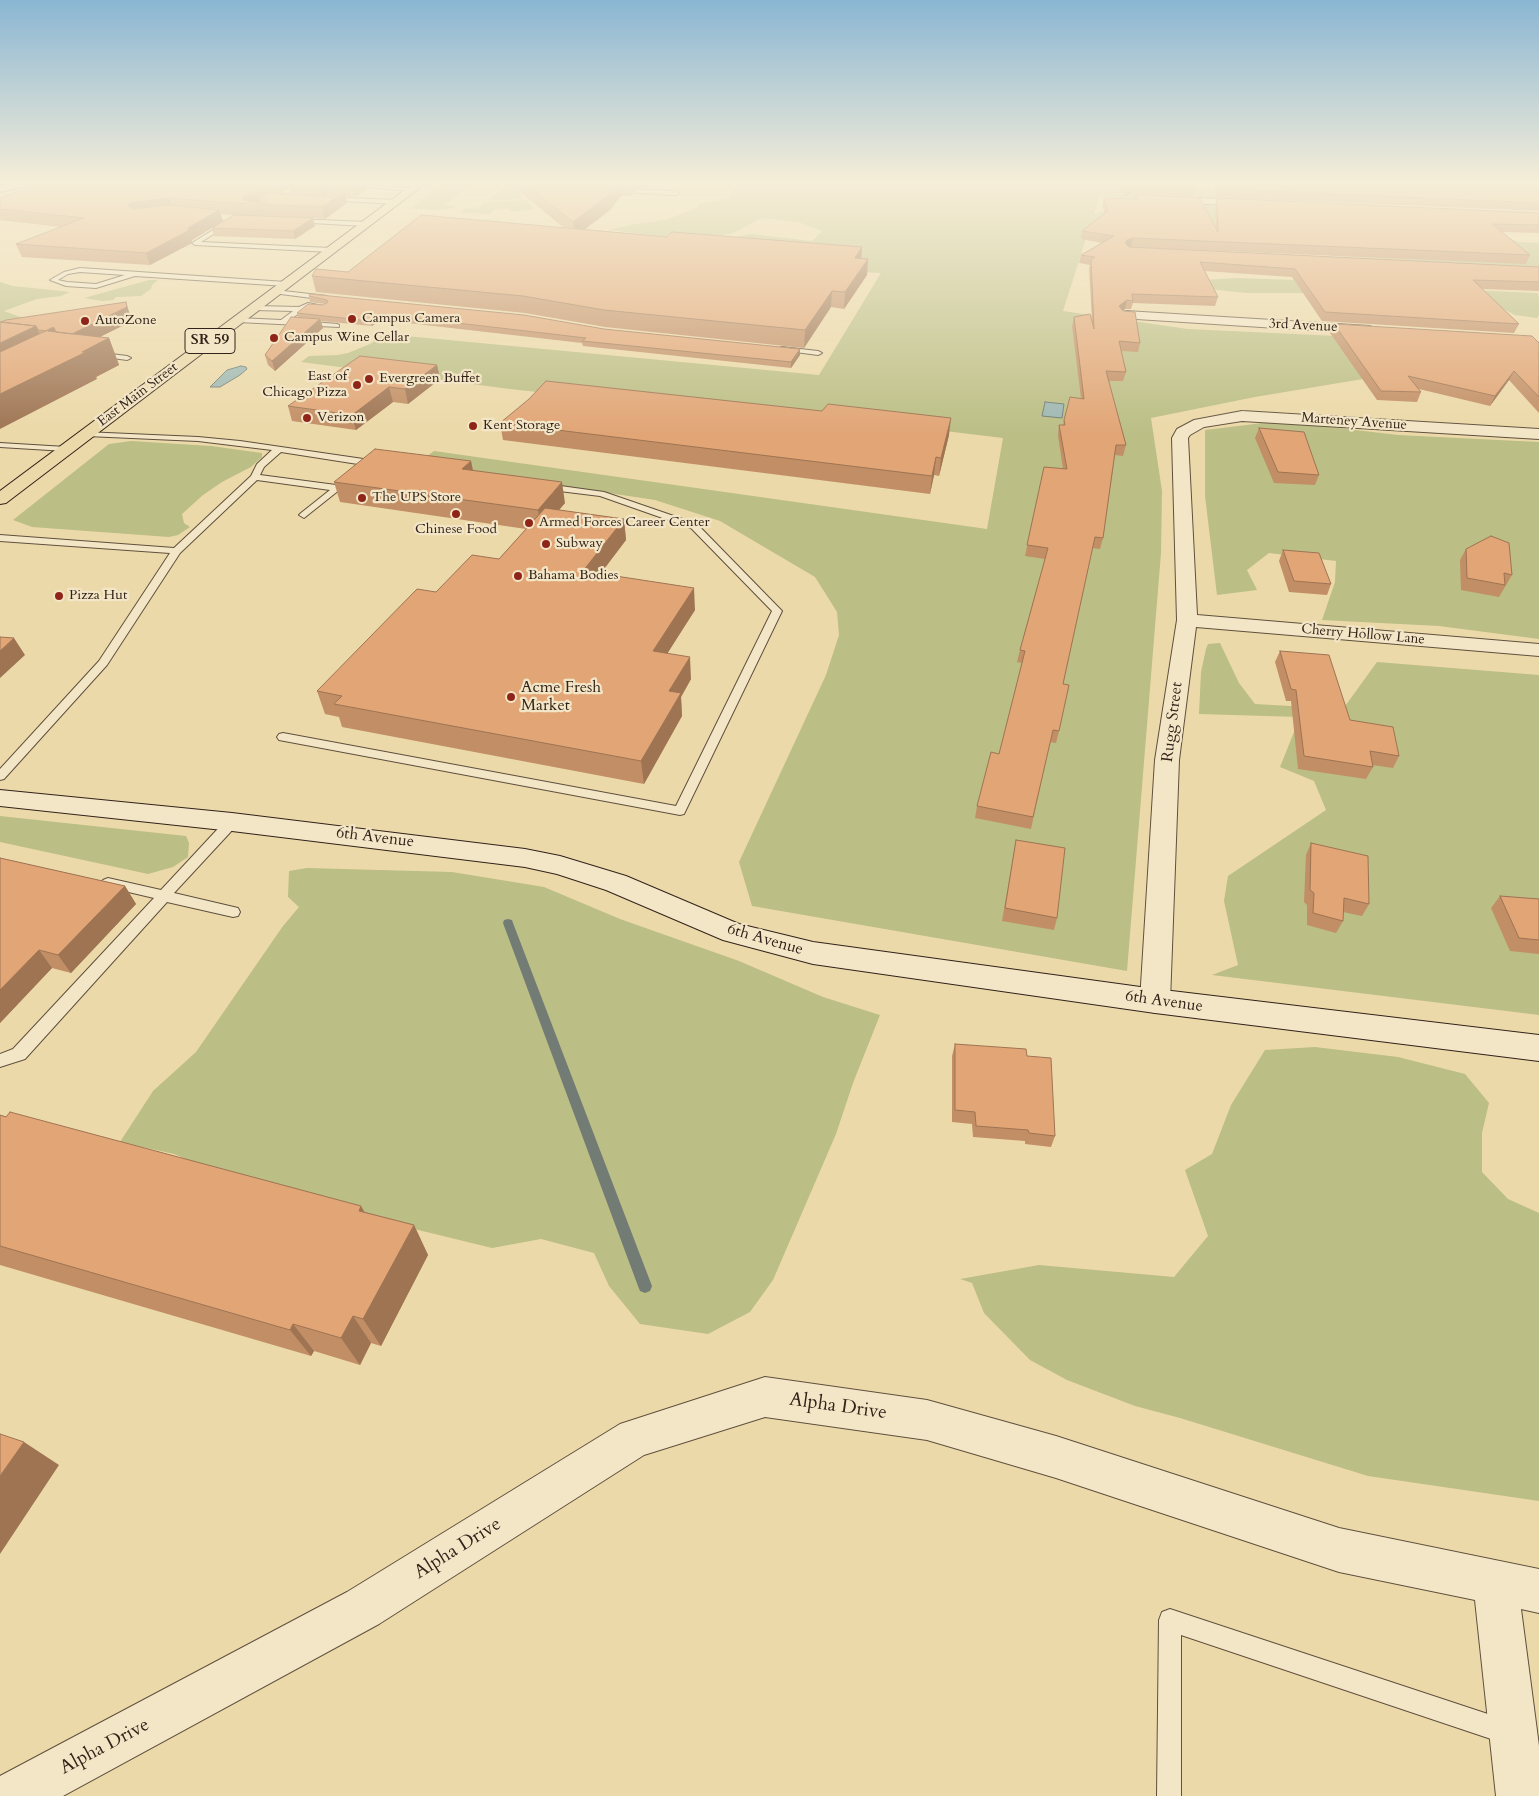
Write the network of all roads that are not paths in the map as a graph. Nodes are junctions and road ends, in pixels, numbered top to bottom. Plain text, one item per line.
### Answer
1 (309, 267) edge
2 (133, 274) junction
3 (281, 288) junction
4 (333, 298) edge
5 (326, 307) edge
6 (255, 308) junction
7 (300, 309) junction
8 (1126, 315) edge
9 (238, 320) junction
10 (283, 322) junction
11 (337, 326) edge
12 (1384, 331) edge
13 (770, 348) edge
14 (89, 353) dead end
15 (818, 353) dead end
16 (127, 358) dead end
17 (87, 434) junction
18 (1539, 434) edge
19 (1180, 443) joint
20 (0, 445) edge
21 (66, 449) junction
22 (279, 449) junction
23 (369, 463) junction
24 (389, 466) edge
25 (254, 477) junction
26 (533, 485) edge
27 (338, 488) junction
28 (0, 499) edge
29 (304, 515) dead end
30 (0, 538) edge
31 (176, 551) junction
32 (1186, 620) junction
33 (1539, 650) edge
34 (283, 737) dead end
35 (0, 776) edge
36 (0, 798) edge
37 (232, 822) junction
38 (97, 880) edge
39 (164, 896) junction
40 (233, 912) dead end
41 (1155, 1001) junction
42 (1539, 1048) edge
43 (0, 1061) edge
44 (1495, 1582) junction
45 (1539, 1591) edge
46 (1514, 1734) junction
47 (13, 1796) edge
48 (1169, 1796) edge
49 (1521, 1796) edge

1 - 3 main road, East Main Street / SR 59
2 - 2 lane
2 - 3 lane
3 - 4 lane
3 - 6 main road, East Main Street / SR 59
5 - 7 lane
6 - 7 lane
6 - 9 main road, East Main Street / SR 59
7 - 10 lane
8 - 12 street, 3rd Avenue
9 - 10 lane
9 - 17 main road, East Main Street / SR 59
10 - 11 lane
13 - 15 lane
14 - 16 lane
17 - 21 main road, East Main Street / SR 59
17 - 22 lane
18 - 19 street, Marteney Avenue
19 - 32 street, Rugg Street
20 - 21 lane
21 - 28 main road, East Main Street / SR 59
22 - 23 lane
22 - 25 lane
23 - 24 lane
23 - 27 lane
25 - 27 lane
25 - 31 lane
26 - 34 lane
27 - 29 lane
30 - 31 lane
31 - 35 lane
32 - 33 street, Cherry Hollow Lane
32 - 41 street, Rugg Street
36 - 37 street, 6th Avenue
37 - 39 lane
37 - 41 street, 6th Avenue
38 - 39 lane
39 - 40 lane
39 - 43 lane
41 - 42 street, 6th Avenue
44 - 45 street, Alpha Drive
44 - 46 street
44 - 47 street, Alpha Drive
46 - 48 lane
46 - 49 street

